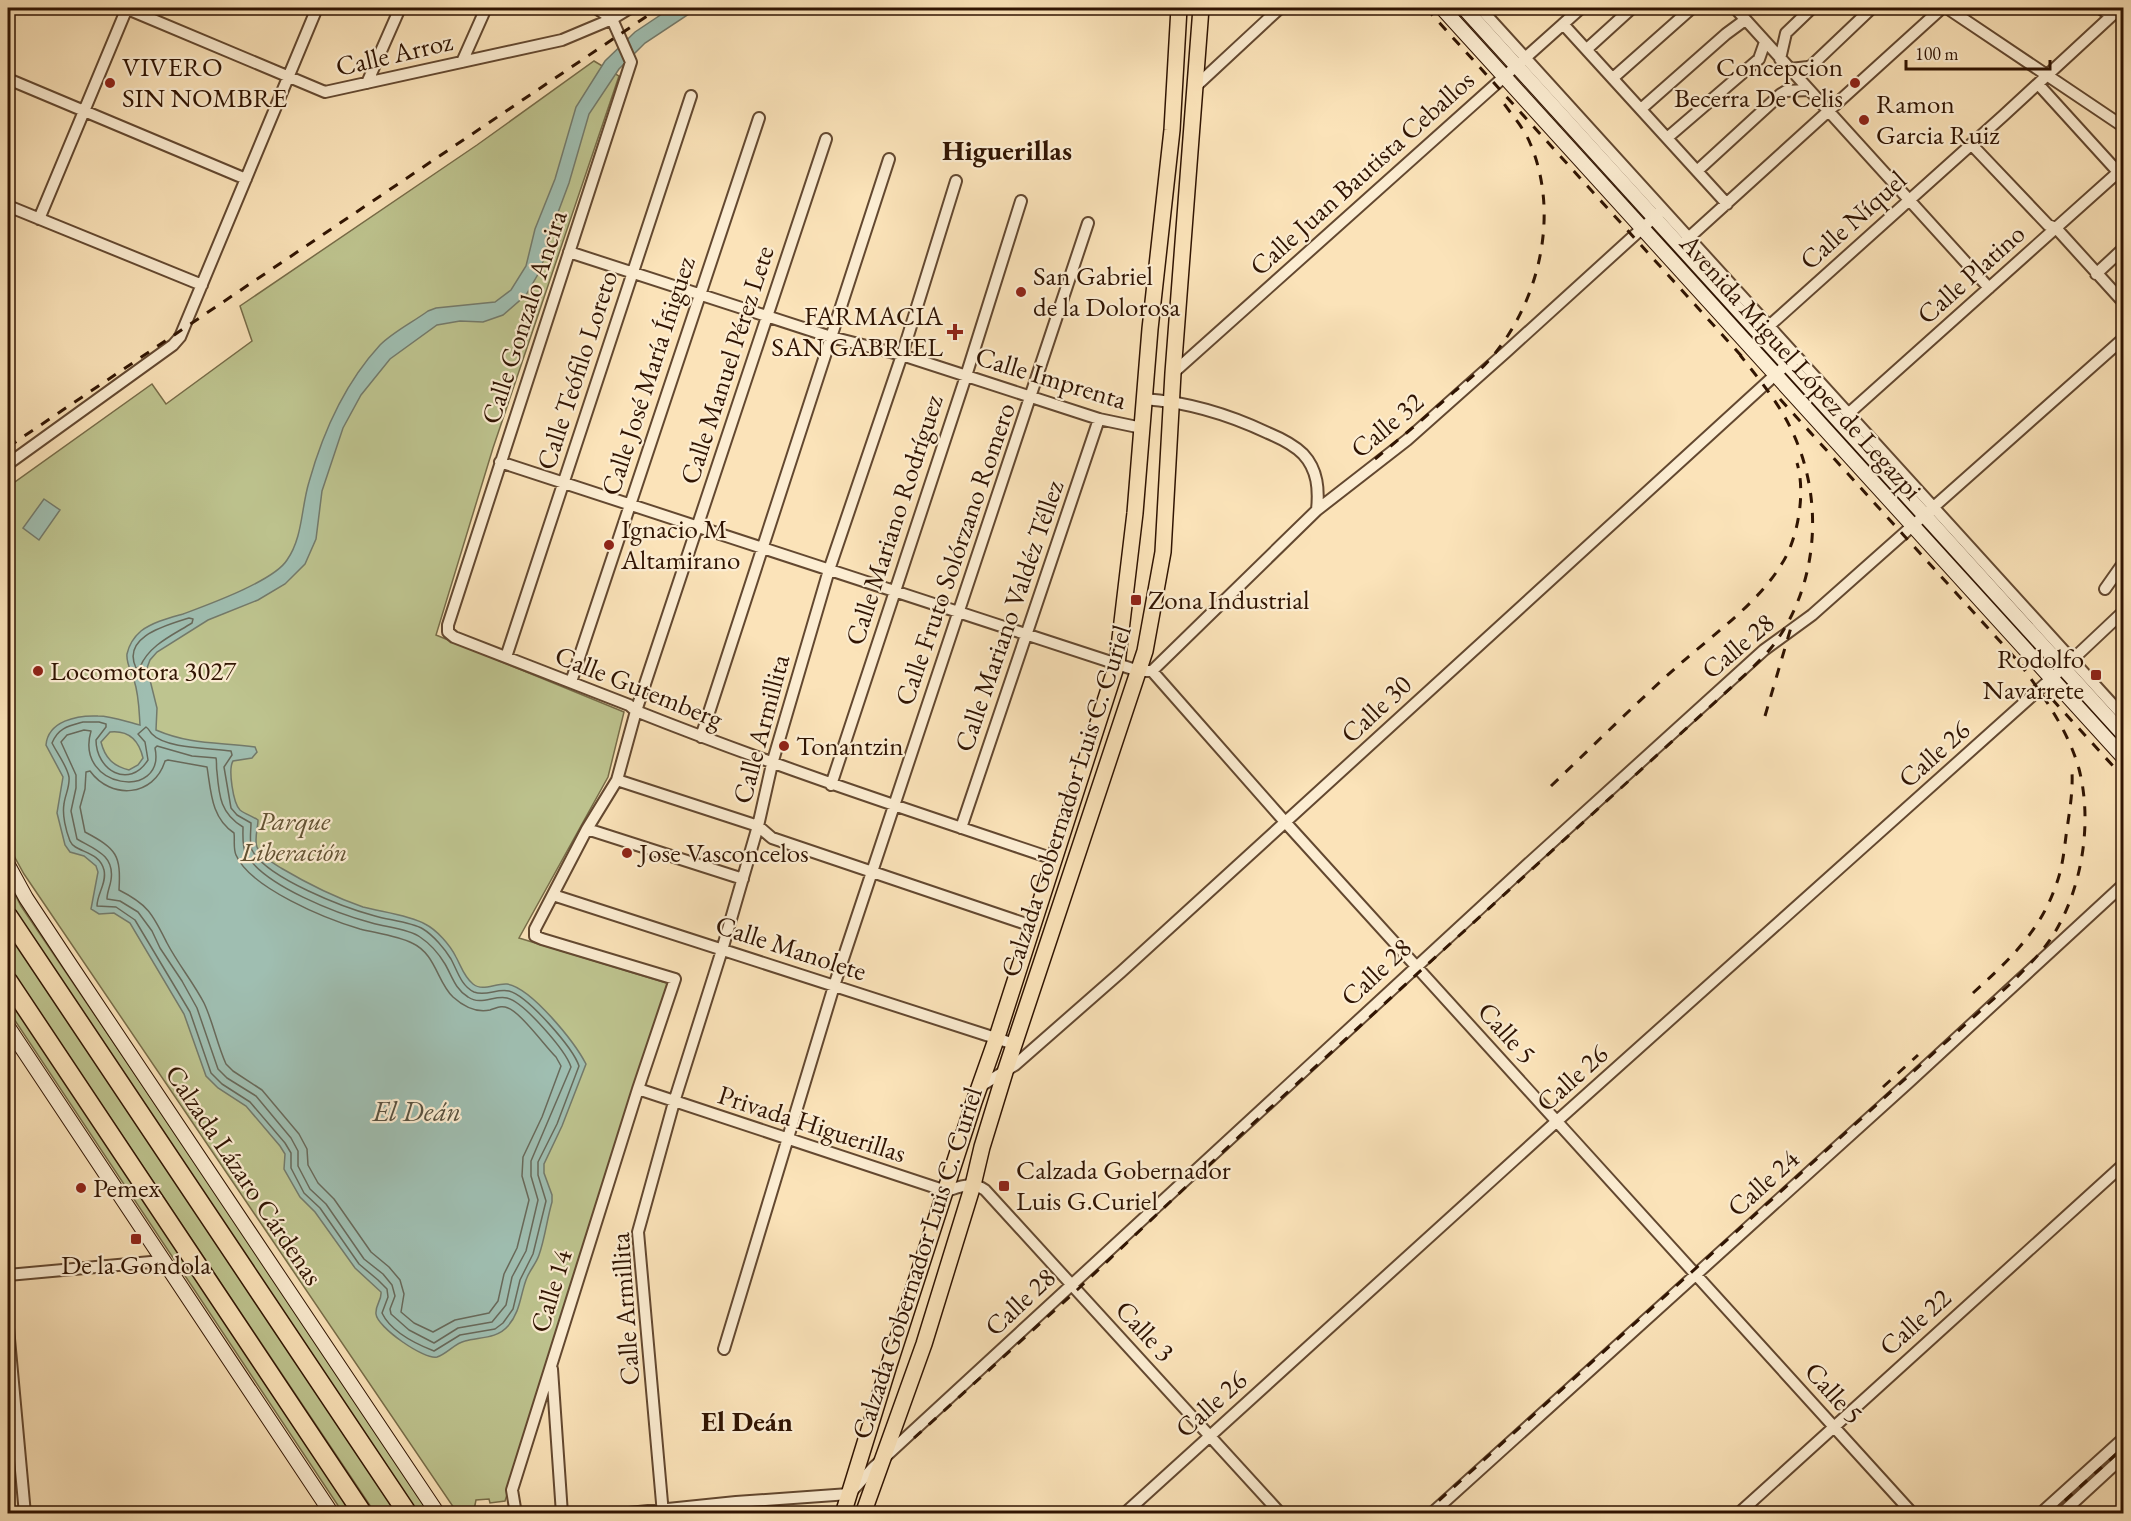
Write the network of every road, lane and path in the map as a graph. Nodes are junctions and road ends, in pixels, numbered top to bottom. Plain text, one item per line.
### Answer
1 (126, 8) edge
2 (317, 8) edge
3 (400, 8) edge
4 (486, 8) edge
5 (596, 8) edge
6 (630, 8) edge
7 (1179, 8) edge
8 (1201, 8) edge
9 (1280, 8) edge
10 (1442, 8) edge
11 (1464, 8) edge
12 (1480, 8) edge
13 (1581, 8) edge
14 (1632, 8) edge
15 (1692, 8) edge
16 (1735, 8) edge
17 (1812, 8) edge
18 (1872, 8) edge
19 (1944, 8) edge
20 (2100, 8) edge
21 (2120, 8) edge
22 (2112, 15) junction
23 (612, 19) junction
24 (1745, 20) junction
25 (1563, 24) junction
26 (1765, 42) junction
27 (1588, 48) junction
28 (1780, 59) junction
29 (462, 62) junction
30 (1521, 62) junction
31 (1790, 69) junction
32 (289, 76) junction
33 (1505, 76) junction
34 (2047, 76) junction
35 (1613, 78) junction
36 (8, 79) edge
37 (367, 82) junction
38 (2038, 84) junction
39 (1196, 86) junction
40 (1809, 90) junction
41 (691, 96) dead end
42 (1641, 109) junction
43 (84, 111) junction
44 (1828, 111) junction
45 (759, 118) dead end
46 (2124, 128) edge
47 (1667, 138) junction
48 (826, 139) dead end
49 (1971, 144) junction
50 (889, 159) dead end
51 (2121, 170) edge
52 (1697, 171) junction
53 (246, 179) junction
54 (956, 181) dead end
55 (1909, 200) junction
56 (1021, 201) dead end
57 (1727, 204) junction
58 (8, 206) edge
59 (1658, 213) junction
60 (39, 219) junction
61 (1088, 223) dead end
62 (1642, 228) junction
63 (2056, 228) junction
64 (1684, 242) junction
65 (2124, 248) edge
66 (569, 252) junction
67 (1669, 256) junction
68 (633, 273) junction
69 (2096, 274) junction
70 (202, 285) junction
71 (1989, 288) junction
72 (699, 294) junction
73 (2124, 303) edge
74 (767, 316) junction
75 (1769, 326) junction
76 (831, 337) junction
77 (2124, 338) edge
78 (902, 356) junction
79 (1791, 360) junction
80 (1173, 373) junction
81 (1775, 374) junction
82 (966, 376) junction
83 (1031, 397) junction
84 (1144, 399) junction
85 (1171, 401) junction
86 (1848, 414) junction
87 (1099, 419) junction
88 (1142, 429) junction
89 (500, 462) junction
90 (8, 464) edge
91 (563, 483) junction
92 (630, 505) junction
93 (1317, 510) junction
94 (1929, 512) junction
95 (1913, 526) junction
96 (698, 527) junction
97 (763, 548) junction
98 (2124, 562) edge
99 (829, 570) junction
100 (2105, 589) dead end
101 (894, 591) junction
102 (2124, 611) edge
103 (958, 612) junction
104 (448, 632) joint
105 (1026, 634) junction
106 (506, 657) junction
107 (1117, 664) junction
108 (2067, 664) junction
109 (1145, 671) junction
110 (2051, 678) junction
111 (571, 682) junction
112 (636, 711) junction
113 (2124, 717) edge
114 (2124, 735) edge
115 (701, 737) junction
116 (2124, 758) edge
117 (772, 764) junction
118 (617, 780) junction
119 (831, 785) junction
120 (894, 805) junction
121 (1286, 823) junction
122 (758, 826) junction
123 (961, 828) junction
124 (587, 829) junction
125 (1054, 859) junction
126 (8, 865) edge
127 (872, 871) junction
128 (743, 879) junction
129 (2124, 884) edge
130 (553, 895) junction
131 (8, 916) edge
132 (1032, 926) junction
133 (535, 936) joint
134 (722, 950) junction
135 (1416, 966) junction
136 (8, 981) edge
137 (834, 986) junction
138 (8, 1028) edge
139 (997, 1037) junction
140 (1014, 1044) junction
141 (1005, 1072) junction
142 (979, 1087) junction
143 (638, 1089) junction
144 (674, 1102) junction
145 (1557, 1121) junction
146 (788, 1139) junction
147 (2124, 1164) edge
148 (973, 1185) junction
149 (946, 1191) junction
150 (162, 1261) junction
151 (1695, 1274) junction
152 (8, 1275) edge
153 (1072, 1284) junction
154 (8, 1328) edge
155 (724, 1349) dead end
156 (552, 1362) junction
157 (1834, 1426) junction
158 (1211, 1435) junction
159 (2124, 1438) edge
160 (2124, 1456) edge
161 (880, 1462) junction
162 (849, 1494) junction
163 (663, 1511) edge
164 (25, 1514) edge
165 (332, 1514) edge
166 (363, 1514) edge
167 (408, 1514) edge
168 (438, 1514) edge
169 (516, 1514) edge
170 (562, 1514) edge
171 (619, 1514) edge
172 (843, 1514) edge
173 (863, 1514) edge
174 (1124, 1514) edge
175 (1281, 1514) edge
176 (1431, 1514) edge
177 (1738, 1514) edge
178 (1912, 1514) edge
179 (2040, 1514) edge
180 (2061, 1514) edge

1 - 32 street, Calle Arroz
1 - 43 street
2 - 32 street
3 - 37 street
4 - 29 street
5 - 23 street
6 - 23 street, Calle Arroz
7 - 84 main road, Calzada Gobernador Luis C. Curiel
8 - 39 main road, Calzada Gobernador Luis C. Curiel
9 - 39 street
10 - 33 main road, Avenida Miguel López de Legazpi
11 - 30 main road, Avenida Miguel López de Legazpi
12 - 30 street, Avenida Miguel López de Legazpi
13 - 25 street, Calle Juan Bautista Ceballos
14 - 27 street
15 - 35 street
16 - 24 street
17 - 28 street
18 - 31 street
19 - 34 street
19 - 44 street
20 - 22 street
21 - 22 street, Calle Níquel
22 - 34 street, Calle Níquel
23 - 29 street, Calle Arroz
23 - 66 street, Calle Gonzalo Ancira
24 - 26 street
24 - 42 street
25 - 27 street
25 - 30 street, Calle Juan Bautista Ceballos
26 - 28 street
26 - 47 street
27 - 35 street
28 - 31 street
29 - 37 street, Calle Arroz
30 - 33 street, Calle Juan Bautista Ceballos
30 - 59 main road, Avenida Miguel López de Legazpi
31 - 40 street
32 - 37 street, Calle Arroz
32 - 53 street
33 - 62 main road, Avenida Miguel López de Legazpi
33 - 80 street, Calle Juan Bautista Ceballos
34 - 38 street, Calle Níquel
34 - 46 street
35 - 42 street
36 - 43 street
38 - 49 street, Calle Níquel
38 - 51 street
39 - 80 main road, Calzada Gobernador Luis C. Curiel
40 - 44 street
40 - 52 street
41 - 68 street, Calle Teófilo Loreto
42 - 47 street
43 - 53 street
43 - 60 street
44 - 55 street
44 - 57 street
45 - 72 street, Calle José María Íñiguez
47 - 52 street
48 - 74 street, Calle Manuel Pérez Lete
49 - 55 street, Calle Níquel
49 - 63 street
50 - 76 street
51 - 63 street, Calle Platino
52 - 57 street
53 - 70 street
54 - 78 street, Calle Armillita
55 - 71 street
55 - 75 street, Calle Níquel
56 - 82 street, Calle Mariano Rodríguez
57 - 64 street
58 - 60 street
59 - 62 street, Calle 32
59 - 64 main road, Avenida Miguel López de Legazpi
60 - 70 street
61 - 83 street, Calle Fruto Solórzano Romero
62 - 67 main road, Avenida Miguel López de Legazpi
62 - 93 street, Calle 32
63 - 69 street
63 - 71 street, Calle Platino
64 - 67 street
64 - 75 street, Avenida Miguel López de Legazpi
64 - 79 main road, Avenida Miguel López de Legazpi
65 - 69 street
66 - 68 street, Calle Imprenta
66 - 89 street, Calle Gonzalo Ancira
67 - 81 main road, Avenida Miguel López de Legazpi
68 - 72 street, Calle Imprenta
68 - 91 street, Calle Teófilo Loreto
69 - 73 street
70 - 90 street
71 - 86 street, Calle Platino
72 - 74 street, Calle Imprenta
72 - 92 street, Calle José María Íñiguez
74 - 76 street, Calle Imprenta
74 - 96 street, Calle Manuel Pérez Lete
75 - 79 street, Avenida Miguel López de Legazpi
76 - 78 street, Calle Imprenta
76 - 97 street
77 - 94 street, Calle 28
78 - 82 street, Calle Imprenta
78 - 99 street, Calle Armillita
79 - 81 street, Calle 30
79 - 86 street, Avenida Miguel López de Legazpi
79 - 94 main road, Avenida Miguel López de Legazpi
80 - 85 main road, Calzada Gobernador Luis C. Curiel
81 - 95 main road, Avenida Miguel López de Legazpi
81 - 121 street, Calle 30
82 - 83 street, Calle Imprenta
82 - 101 street, Calle Mariano Rodríguez
83 - 87 street, Calle Imprenta
83 - 103 street, Calle Fruto Solórzano Romero
84 - 85 street
84 - 88 main road, Calzada Gobernador Luis C. Curiel
85 - 93 street
85 - 109 main road, Calzada Gobernador Luis C. Curiel
86 - 94 street, Avenida Miguel López de Legazpi
87 - 88 street, Calle Imprenta
87 - 105 street, Calle Mariano Valdéz Téllez
88 - 107 main road, Calzada Gobernador Luis C. Curiel
89 - 91 street
89 - 104 street, Calle Gonzalo Ancira
91 - 92 street
91 - 106 street, Calle Teófilo Loreto
92 - 96 street
92 - 111 street, Calle José María Íñiguez
93 - 109 street, Calle 32
94 - 95 street, Calle 28
94 - 108 main road, Avenida Miguel López de Legazpi
95 - 110 main road, Avenida Miguel López de Legazpi
95 - 135 street, Calle 28
96 - 97 street
96 - 112 street, Calle Manuel Pérez Lete
97 - 99 street
97 - 115 street
98 - 100 street
99 - 101 street
99 - 117 street, Calle Armillita
101 - 103 street
101 - 119 street, Calle Mariano Rodríguez
102 - 108 street, Calle 26
103 - 105 street
103 - 120 street, Calle Fruto Solórzano Romero
104 - 106 street, Calle Gutemberg
105 - 107 street
105 - 123 street, Calle Mariano Valdéz Téllez
106 - 111 street, Calle Gutemberg
107 - 109 street
107 - 125 main road, Calzada Gobernador Luis C. Curiel
108 - 110 street, Calle 26
108 - 113 street, Avenida Miguel López de Legazpi
108 - 114 main road, Avenida Miguel López de Legazpi
109 - 121 street, Calle 5
109 - 140 main road, Calzada Gobernador Luis C. Curiel
110 - 116 main road, Avenida Miguel López de Legazpi
110 - 145 street, Calle 26
111 - 112 street, Calle Gutemberg
112 - 115 street, Calle Gutemberg
112 - 118 street, Calle Manuel Pérez Lete
115 - 117 street, Calle Gutemberg
117 - 119 street, Calle Gutemberg
117 - 122 street, Calle Armillita
118 - 122 street
118 - 124 street, Calle Manuel Pérez Lete
119 - 120 street, Calle Gutemberg
120 - 123 street, Calle Gutemberg
120 - 127 street, Calle Fruto Solórzano Romero
121 - 135 street, Calle 5
121 - 141 street, Calle 30
122 - 127 street
122 - 128 street, Calle Armillita
123 - 125 street, Calle Gutemberg
124 - 128 street
124 - 130 street, Calle Manuel Pérez Lete
125 - 132 main road, Calzada Gobernador Luis C. Curiel
126 - 168 main road, Calzada Lázaro Cárdenas
127 - 132 street
127 - 137 street, Calle Fruto Solórzano Romero
128 - 134 street, Calle Armillita
129 - 151 street, Calle 24
130 - 133 street, Calle Manuel Pérez Lete
130 - 134 street, Calle Manolete
131 - 167 highway, Calzada Lázaro Cárdenas
132 - 139 main road, Calzada Gobernador Luis C. Curiel
133 - 143 street, Calle 14
134 - 137 street, Calle Manolete
134 - 144 street, Calle Armillita
135 - 145 street, Calle 5
135 - 153 street, Calle 28
136 - 166 highway
137 - 139 street, Calle Manolete
137 - 146 street, Calle Fruto Solórzano Romero
138 - 150 main road
139 - 140 street, Calle Manolete
139 - 142 main road, Calzada Gobernador Luis C. Curiel
140 - 141 main road, Calzada Gobernador Luis C. Curiel
141 - 142 street, Calle 30
141 - 148 main road, Calzada Gobernador Luis C. Curiel
142 - 149 main road, Calzada Gobernador Luis C. Curiel
143 - 144 street, Privada Higuerillas
143 - 156 street, Calle 14
144 - 146 street, Privada Higuerillas
144 - 163 street, Calle Armillita
145 - 151 street, Calle 5
145 - 158 street, Calle 26
146 - 149 street, Privada Higuerillas
146 - 155 street, Calle Fruto Solórzano Romero
147 - 157 street, Calle 22
148 - 149 street
148 - 153 street, Calle 3
148 - 161 main road, Calzada Gobernador Luis C. Curiel
149 - 162 main road, Calzada Gobernador Luis C. Curiel
150 - 152 street
150 - 165 main road
151 - 157 street, Calle 5
151 - 176 street, Calle 24
153 - 158 street, Calle 3
153 - 161 street, Calle 28
154 - 164 street
156 - 169 street
156 - 170 street, Calle 14
157 - 177 street, Calle 22
157 - 178 street, Calle 5
158 - 174 street, Calle 26
158 - 175 street, Calle 3
159 - 179 street
160 - 180 street
161 - 162 street, Calle 28
161 - 173 main road, Calzada Gobernador Luis C. Curiel
162 - 163 street
162 - 172 main road, Calzada Gobernador Luis C. Curiel
163 - 171 street

